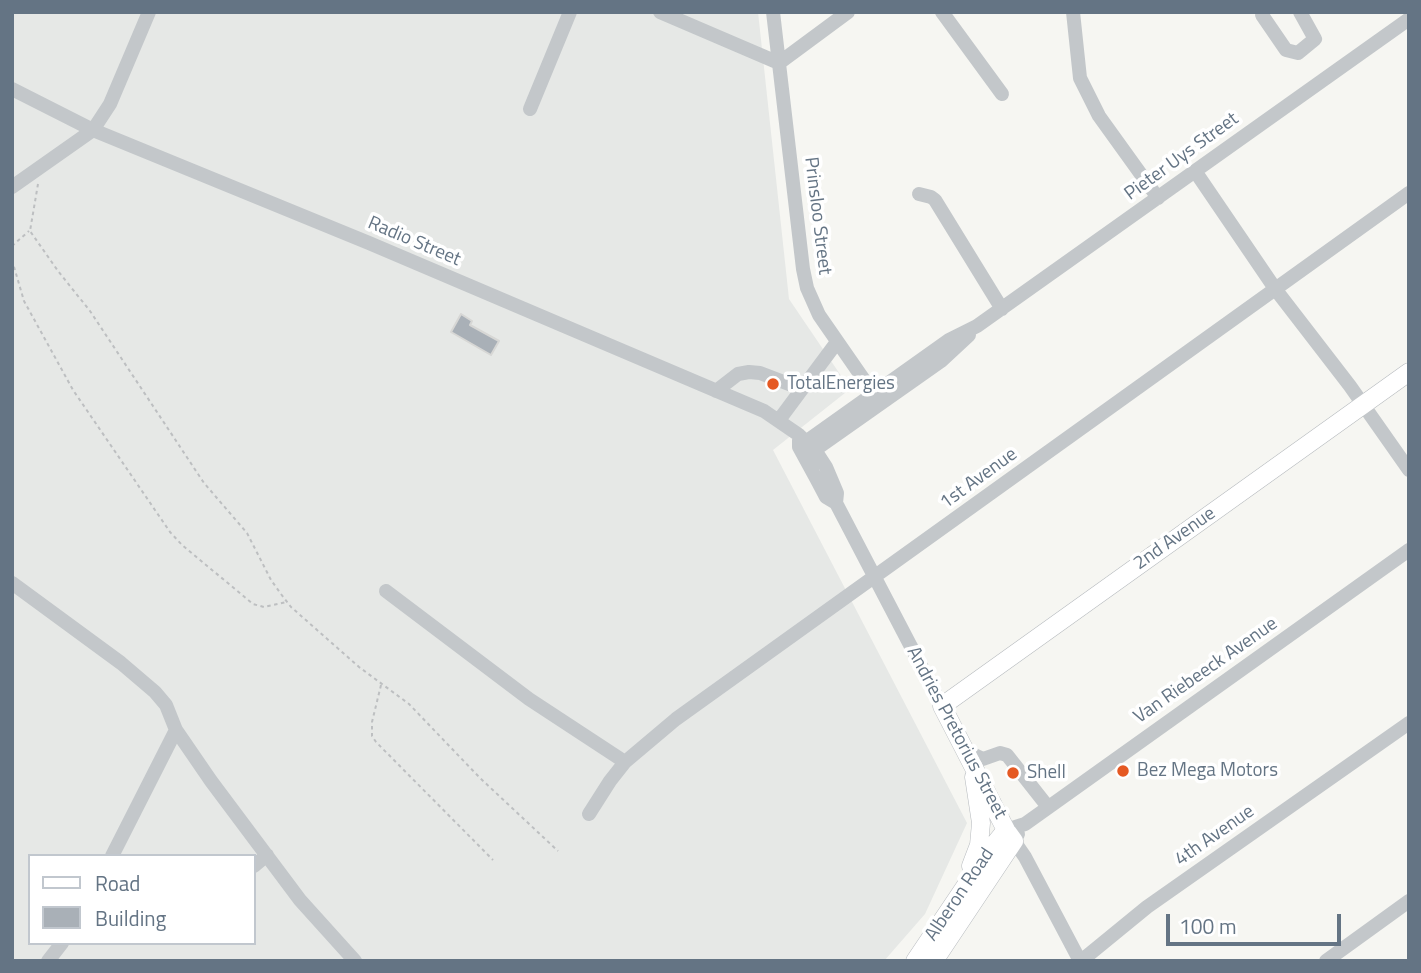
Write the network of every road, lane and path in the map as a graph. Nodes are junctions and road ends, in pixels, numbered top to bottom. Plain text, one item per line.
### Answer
1 (149, 12) edge
2 (570, 12) edge
3 (660, 12) edge
4 (773, 12) edge
5 (848, 12) edge
6 (943, 12) edge
7 (1073, 12) edge
8 (1300, 12) edge
9 (1262, 15) dead end
10 (1409, 19) edge
11 (779, 63) junction
12 (12, 89) edge
13 (1002, 94) dead end
14 (530, 109) dead end
15 (93, 130) junction
16 (38, 169) junction
17 (1195, 171) junction
18 (12, 187) edge
19 (1409, 193) edge
20 (919, 194) dead end
21 (1158, 198) junction
22 (30, 231) junction
23 (12, 246) edge
24 (12, 260) edge
25 (1276, 290) junction
26 (1002, 309) junction
27 (837, 342) junction
28 (1409, 372) edge
29 (802, 389) junction
30 (716, 391) junction
31 (877, 398) junction
32 (1363, 405) junction
33 (779, 420) junction
34 (805, 446) junction
35 (1409, 470) edge
36 (1409, 550) edge
37 (874, 578) junction
38 (12, 583) edge
39 (386, 591) dead end
40 (288, 602) junction
41 (381, 684) junction
42 (942, 706) junction
43 (1409, 723) edge
44 (176, 730) junction
45 (970, 759) junction
46 (625, 762) junction
47 (1048, 807) junction
48 (589, 814) dead end
49 (1010, 835) junction
50 (558, 852) dead end
51 (113, 854) edge
52 (267, 855) junction
53 (494, 860) dead end
54 (256, 864) edge
55 (956, 901) junction
56 (1409, 901) edge
57 (60, 945) edge
58 (48, 961) edge
59 (355, 961) edge
60 (915, 961) edge
61 (934, 961) edge
62 (1081, 961) edge
63 (1326, 961) edge

1 - 15 street
2 - 14 street
3 - 11 street
4 - 11 street, Prinsloo Street
5 - 11 street
6 - 13 street
7 - 21 street
8 - 9 street
10 - 17 street, Pieter Uys Street
11 - 27 street, Prinsloo Street
12 - 15 street, Radio Street
15 - 16 street
15 - 30 street, Radio Street
16 - 18 street
16 - 22 path
17 - 21 street, Pieter Uys Street
17 - 25 street
19 - 25 street, 1st Avenue
20 - 26 street
21 - 26 street, Pieter Uys Street
22 - 23 path
22 - 40 path
24 - 40 path
25 - 32 street
25 - 37 street, 1st Avenue
26 - 31 street, Pieter Uys Street
27 - 29 street
27 - 31 street, Prinsloo Street
28 - 32 main road, 2nd Avenue
29 - 30 street
29 - 33 street
30 - 33 street, Radio Street
31 - 34 street, Pieter Uys Street
32 - 35 street
32 - 42 main road, 2nd Avenue
33 - 34 street, Radio Street
34 - 37 street, Andries Pretorius Street
36 - 47 street, Van Riebeeck Avenue
37 - 42 street, Andries Pretorius Street
37 - 46 street, 1st Avenue
38 - 44 street
39 - 46 street
40 - 41 path
41 - 50 path
41 - 53 path
42 - 45 main road, Andries Pretorius Street
43 - 62 street, 4th Avenue
44 - 51 street
44 - 52 street
45 - 47 street
45 - 49 main road, Andries Pretorius Street
45 - 55 main road
46 - 48 street, 1st Avenue
47 - 49 street, Van Riebeeck Avenue
49 - 55 main road, Alberon Road
49 - 61 main road, Alberon Road
49 - 62 street, Andries Pretorius Street
52 - 54 street
52 - 59 street
55 - 60 main road, Alberon Road
56 - 63 street
57 - 58 street

